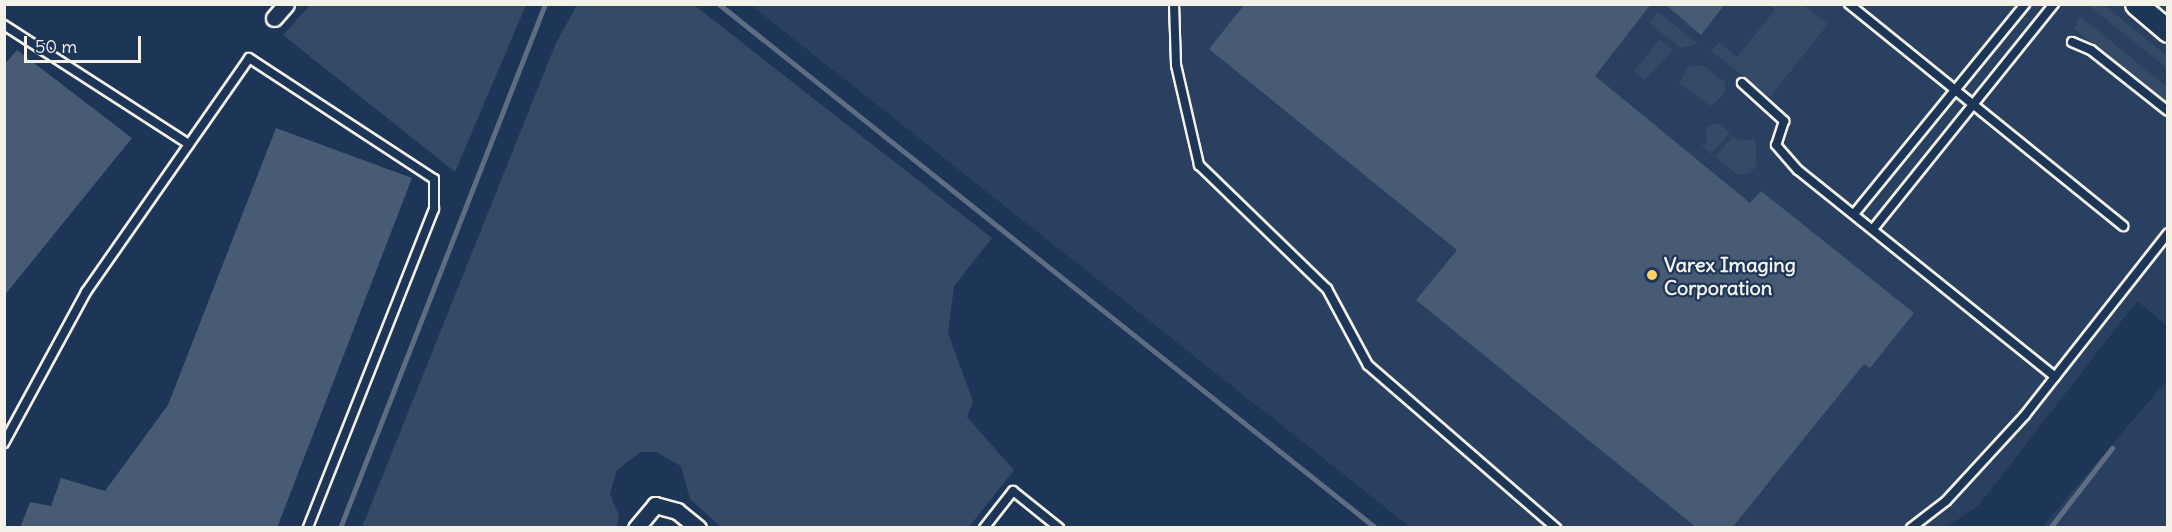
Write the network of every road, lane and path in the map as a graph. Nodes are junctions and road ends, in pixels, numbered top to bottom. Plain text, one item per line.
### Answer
1 (286, 4) edge
2 (1174, 4) edge
3 (1849, 4) edge
4 (2025, 4) edge
5 (2054, 4) edge
6 (2140, 6) edge
7 (274, 18) dead end
8 (4, 25) edge
9 (2168, 31) edge
10 (2072, 42) dead end
11 (1742, 83) dead end
12 (1954, 90) junction
13 (1973, 105) junction
14 (2168, 111) edge
15 (189, 144) junction
16 (1854, 214) junction
17 (2123, 226) dead end
18 (1873, 230) junction
19 (2168, 233) edge
20 (2055, 376) junction
21 (4, 443) edge
22 (308, 528) edge
23 (636, 528) edge
24 (698, 528) edge
25 (984, 528) edge
26 (1059, 528) edge
27 (1556, 528) edge
28 (1911, 528) edge

1 - 7 street
2 - 27 lane
3 - 12 lane
4 - 12 lane
5 - 13 lane
6 - 9 main road
8 - 15 lane
10 - 14 lane
11 - 16 lane
12 - 13 lane
12 - 16 lane
13 - 17 lane
13 - 18 lane
15 - 21 lane
15 - 22 lane
16 - 18 lane
18 - 20 lane
19 - 20 lane
20 - 28 lane
23 - 24 street
25 - 26 lane

